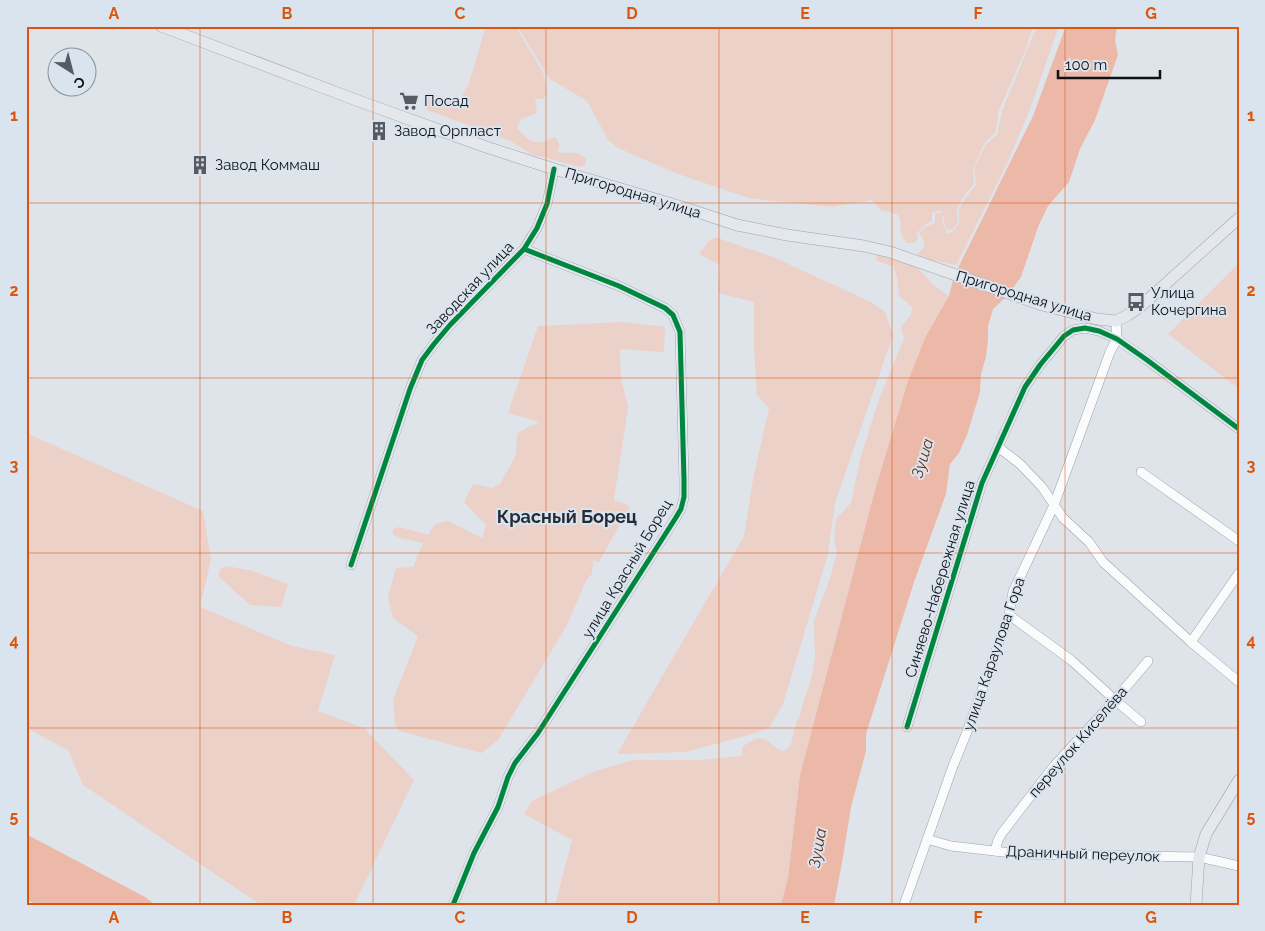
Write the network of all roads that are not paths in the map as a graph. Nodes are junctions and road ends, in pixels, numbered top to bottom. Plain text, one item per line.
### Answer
1 (161, 26) edge
2 (554, 169) junction
3 (1239, 218) edge
4 (524, 249) junction
5 (1116, 320) junction
6 (1117, 339) junction
7 (1239, 429) edge
8 (998, 447) junction
9 (1141, 472) dead end
10 (1054, 505) junction
11 (1239, 541) edge
12 (351, 565) dead end
13 (1239, 573) edge
14 (1009, 615) junction
15 (1191, 642) junction
16 (1148, 661) dead end
17 (1239, 682) edge
18 (1114, 700) junction
19 (1141, 722) dead end
20 (907, 727) dead end
21 (1239, 780) edge
22 (928, 838) junction
23 (995, 851) junction
24 (1199, 857) junction
25 (1239, 866) edge
26 (453, 905) edge
27 (904, 905) edge
28 (1196, 905) edge

1 - 2 main road, Пригородная улица
2 - 4 street, Заводская улица
2 - 5 main road, Пригородная улица
3 - 5 main road
4 - 12 street, Заводская улица
4 - 26 street, улица Красный Борец
5 - 6 street, улица Караулова Гора
6 - 7 street, Синяево-Набережная улица
6 - 8 street, Синяево-Набережная улица
6 - 10 street, улица Караулова Гора
8 - 10 street
8 - 20 street, Синяево-Набережная улица
9 - 11 street
10 - 14 street, улица Караулова Гора
10 - 15 street
13 - 15 street
14 - 18 street
14 - 22 street, улица Караулова Гора
15 - 17 street
16 - 18 street, переулок Киселёва
18 - 19 street
18 - 23 street, переулок Киселёва
21 - 24 main road
22 - 23 street, Драничный переулок
22 - 27 street, улица Караулова Гора
23 - 24 street, Драничный переулок
24 - 25 street, Драничный переулок
24 - 28 main road

